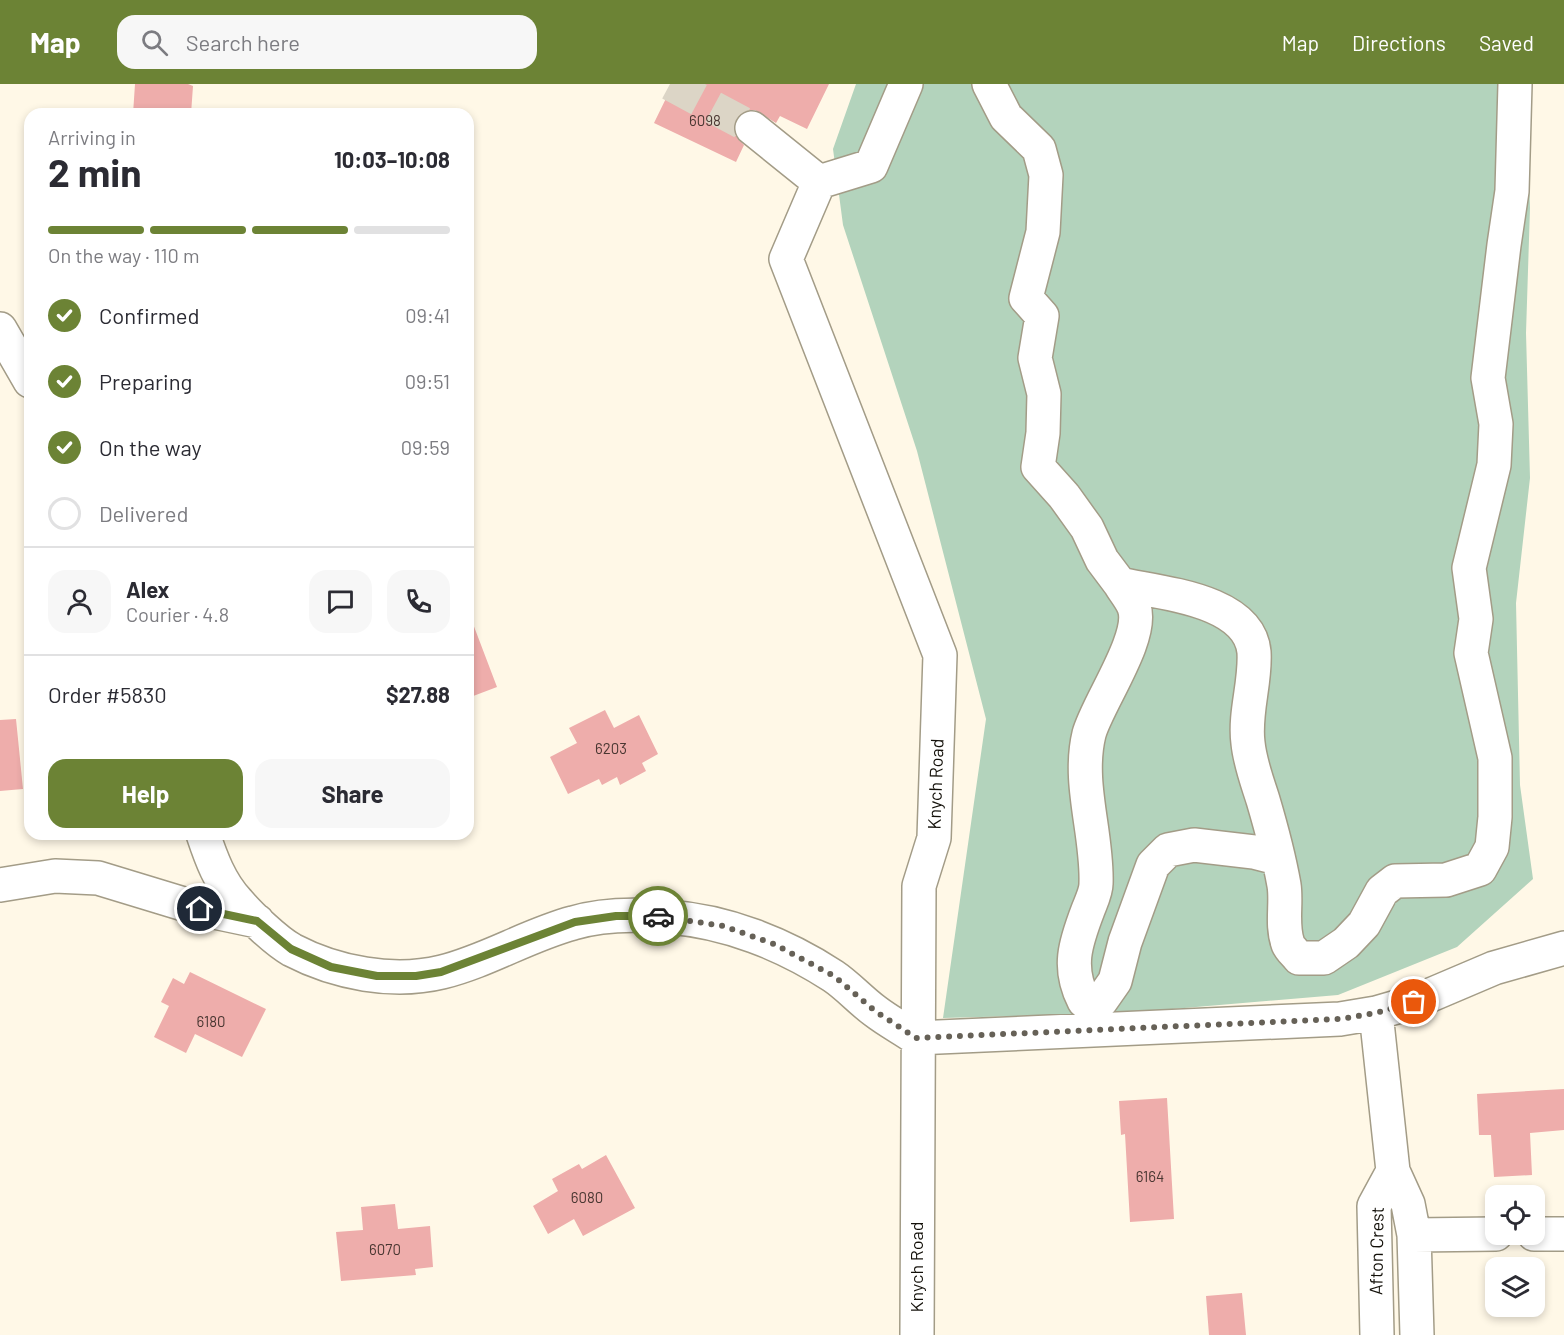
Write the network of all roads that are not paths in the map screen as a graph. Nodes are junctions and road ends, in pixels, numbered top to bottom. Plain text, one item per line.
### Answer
1 (906, 84) edge
2 (989, 84) edge
3 (1515, 84) edge
4 (752, 128) tunnel mouth
5 (819, 182) junction
6 (0, 329) edge
7 (24, 371) edge
8 (1120, 584) junction
9 (205, 840) edge
10 (1277, 858) junction
11 (0, 885) edge
12 (257, 921) junction
13 (1564, 948) edge
14 (1376, 1013) junction
15 (916, 1038) junction
16 (1393, 1171) junction
17 (1485, 1234) edge
18 (1545, 1234) edge
19 (1564, 1234) edge
20 (1414, 1235) junction
21 (917, 1335) edge
22 (1377, 1335) edge
23 (1417, 1335) edge

1 - 5 street
2 - 8 street
3 - 10 street
4 - 5 street
5 - 15 street, Knych Road
6 - 7 street
8 - 10 street
8 - 10 street
9 - 12 street
11 - 12 street
12 - 15 street
13 - 14 street
14 - 15 street
14 - 16 street, Afton Crest
15 - 21 street, Knych Road
16 - 20 street, Afton Crest
16 - 22 street, Afton Crest
17 - 20 street
18 - 19 street
20 - 23 street, Afton Crest

